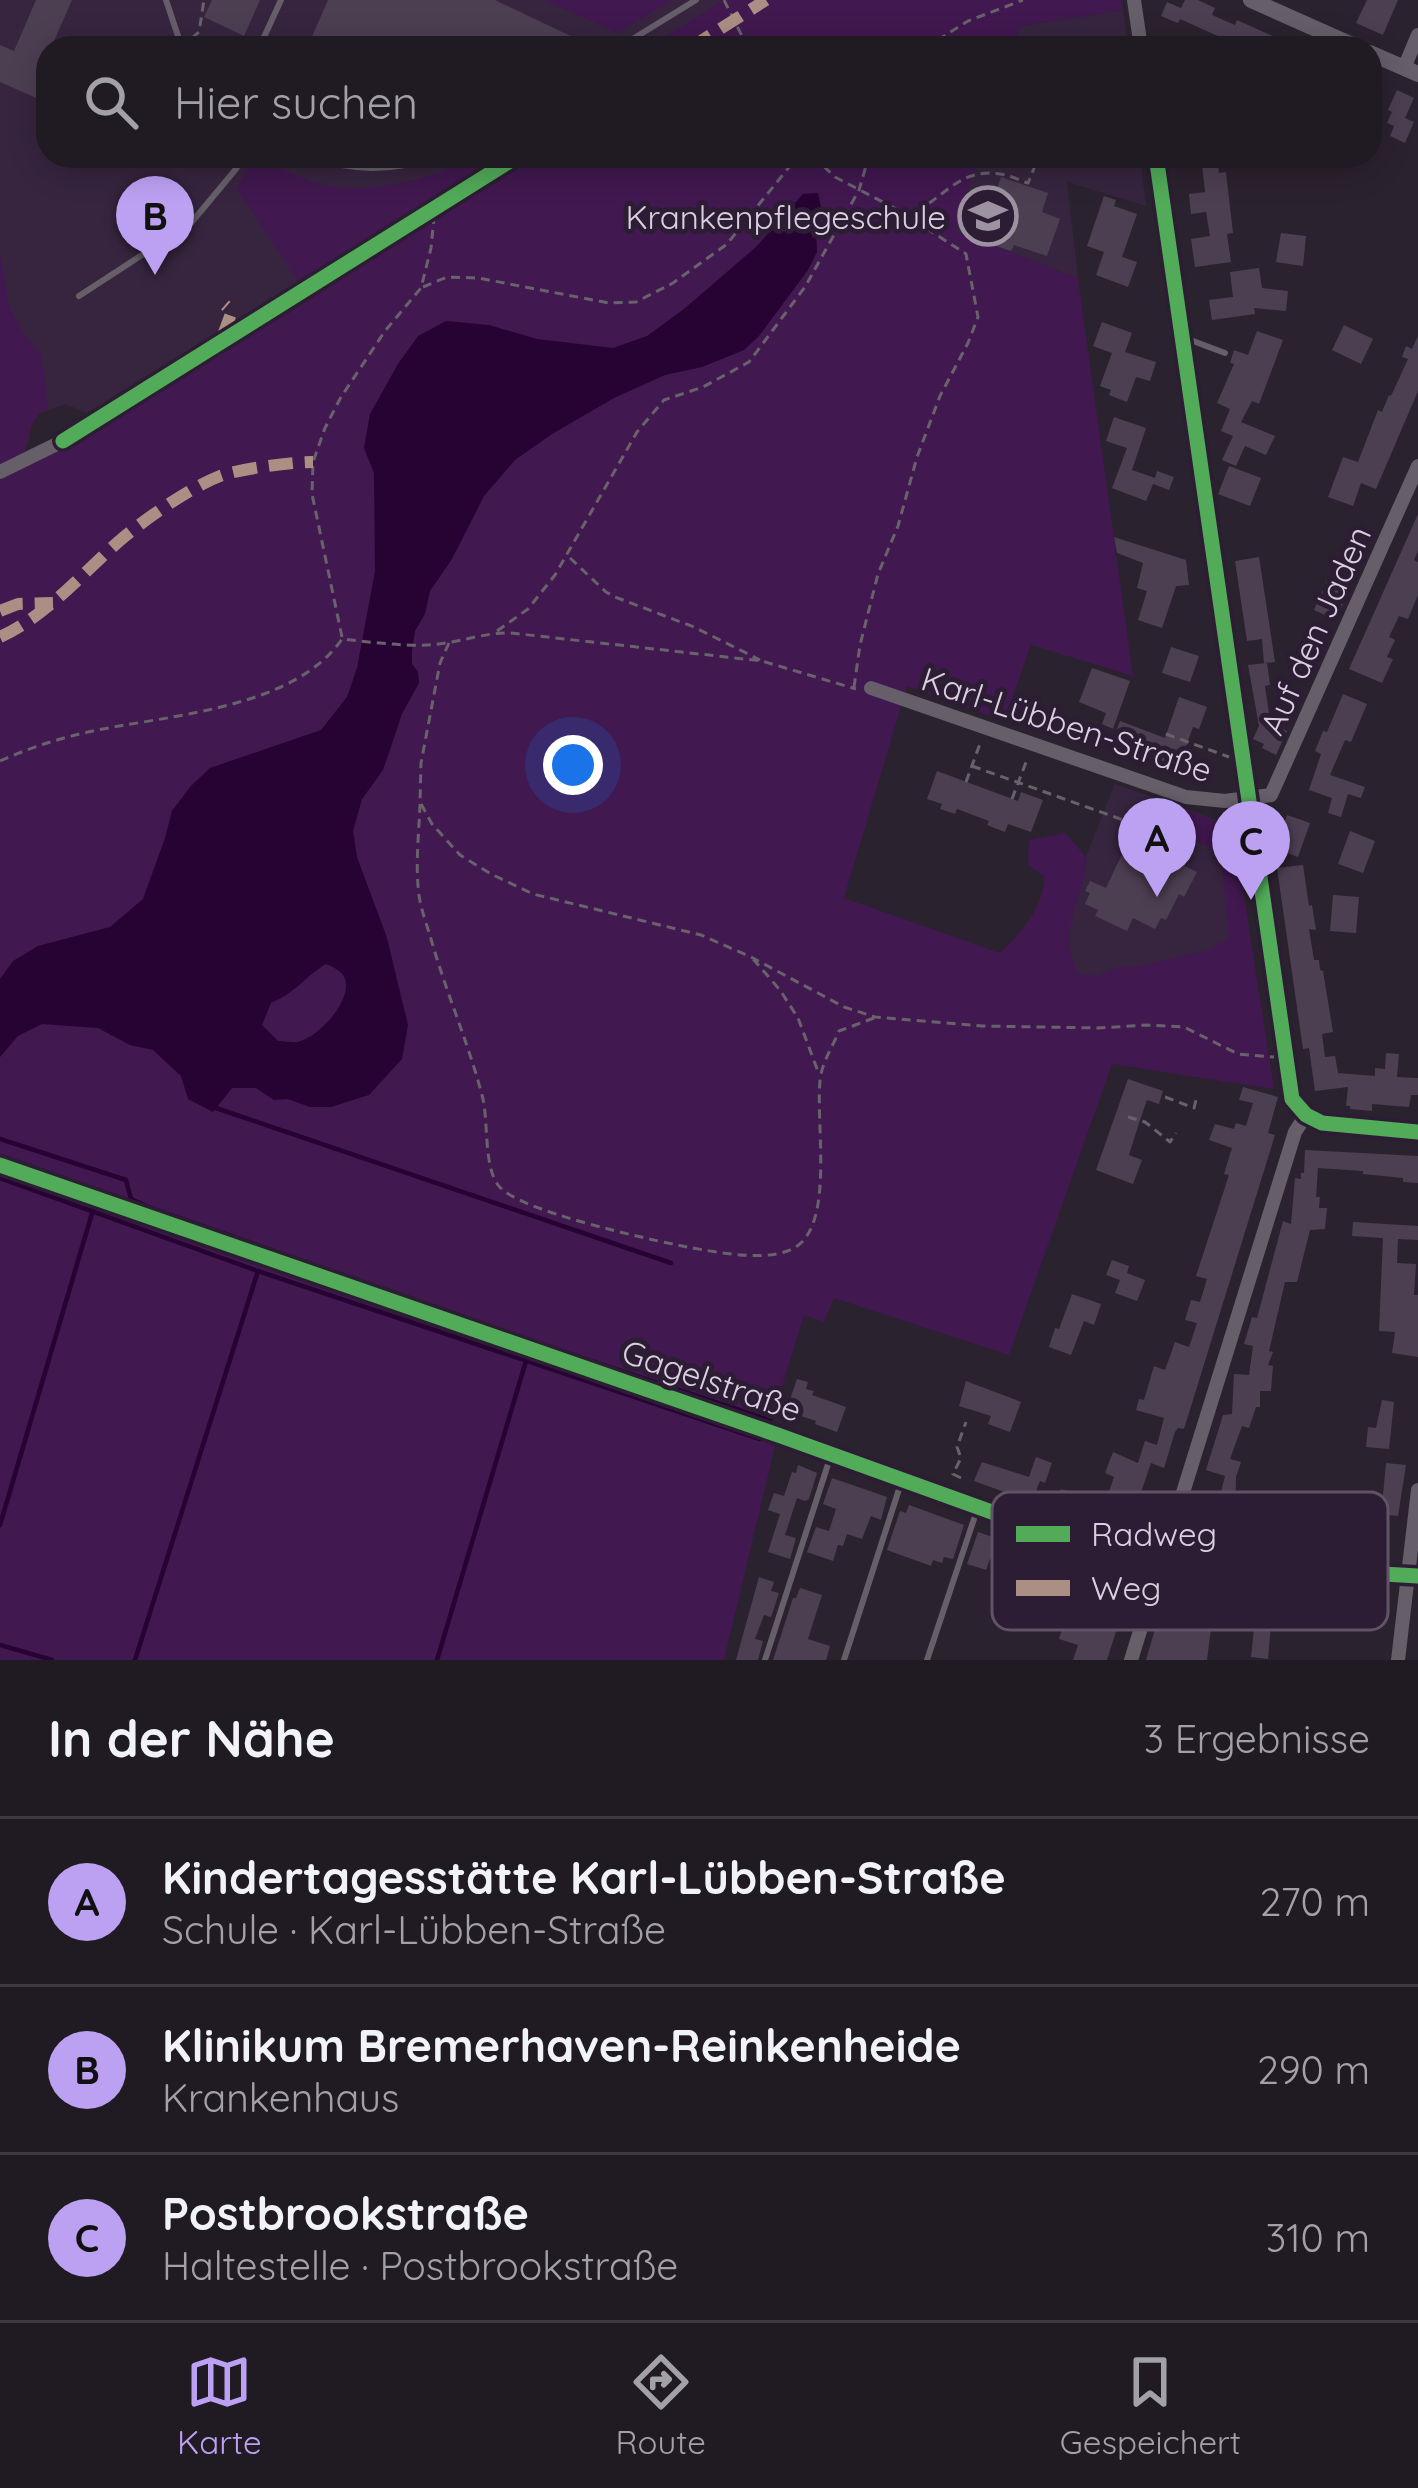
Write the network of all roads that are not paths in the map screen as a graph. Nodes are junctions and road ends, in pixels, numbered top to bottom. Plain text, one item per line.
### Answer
1 (166, 0) edge
2 (281, 0) edge
3 (696, 0) edge
4 (1134, 0) edge
5 (1251, 0) edge
6 (1418, 35) edge
7 (178, 36) edge
8 (265, 36) edge
9 (638, 36) edge
10 (1139, 36) edge
11 (1332, 36) edge
12 (1382, 58) edge
13 (1411, 71) edge
14 (234, 168) edge
15 (347, 168) edge
16 (388, 168) edge
17 (1158, 168) edge
18 (79, 296) dead end
19 (1182, 337) junction
20 (1225, 353) dead end
21 (63, 441) dead end
22 (1418, 466) edge
23 (0, 472) edge
24 (871, 688) road end
25 (1248, 799) junction
26 (1306, 1115) junction
27 (1418, 1132) edge
28 (0, 1165) edge
29 (831, 1454) junction
30 (902, 1479) junction
31 (1418, 1490) edge
32 (1184, 1492) edge
33 (979, 1507) junction
34 (992, 1512) edge
35 (1413, 1576) edge
36 (1141, 1630) edge
37 (766, 1660) edge
38 (844, 1660) edge
39 (927, 1660) edge
40 (1131, 1660) edge
41 (1398, 1660) edge

1 - 7 lane
2 - 8 lane
3 - 9 lane
4 - 10 street
5 - 11 street
6 - 13 street
12 - 13 street
14 - 18 lane
15 - 16 lane
17 - 19 street
19 - 20 lane
19 - 25 street
21 - 23 street
22 - 25 street, Auf den Jaden
24 - 25 street, Karl-Lübben-Straße
25 - 26 street
26 - 27 street
26 - 32 street
28 - 29 street, Gagelstraße
29 - 30 street, Gagelstraße
29 - 37 lane
30 - 33 street, Gagelstraße
30 - 38 lane
31 - 35 street
33 - 34 street, Gagelstraße
33 - 39 lane
35 - 41 street
36 - 40 street

